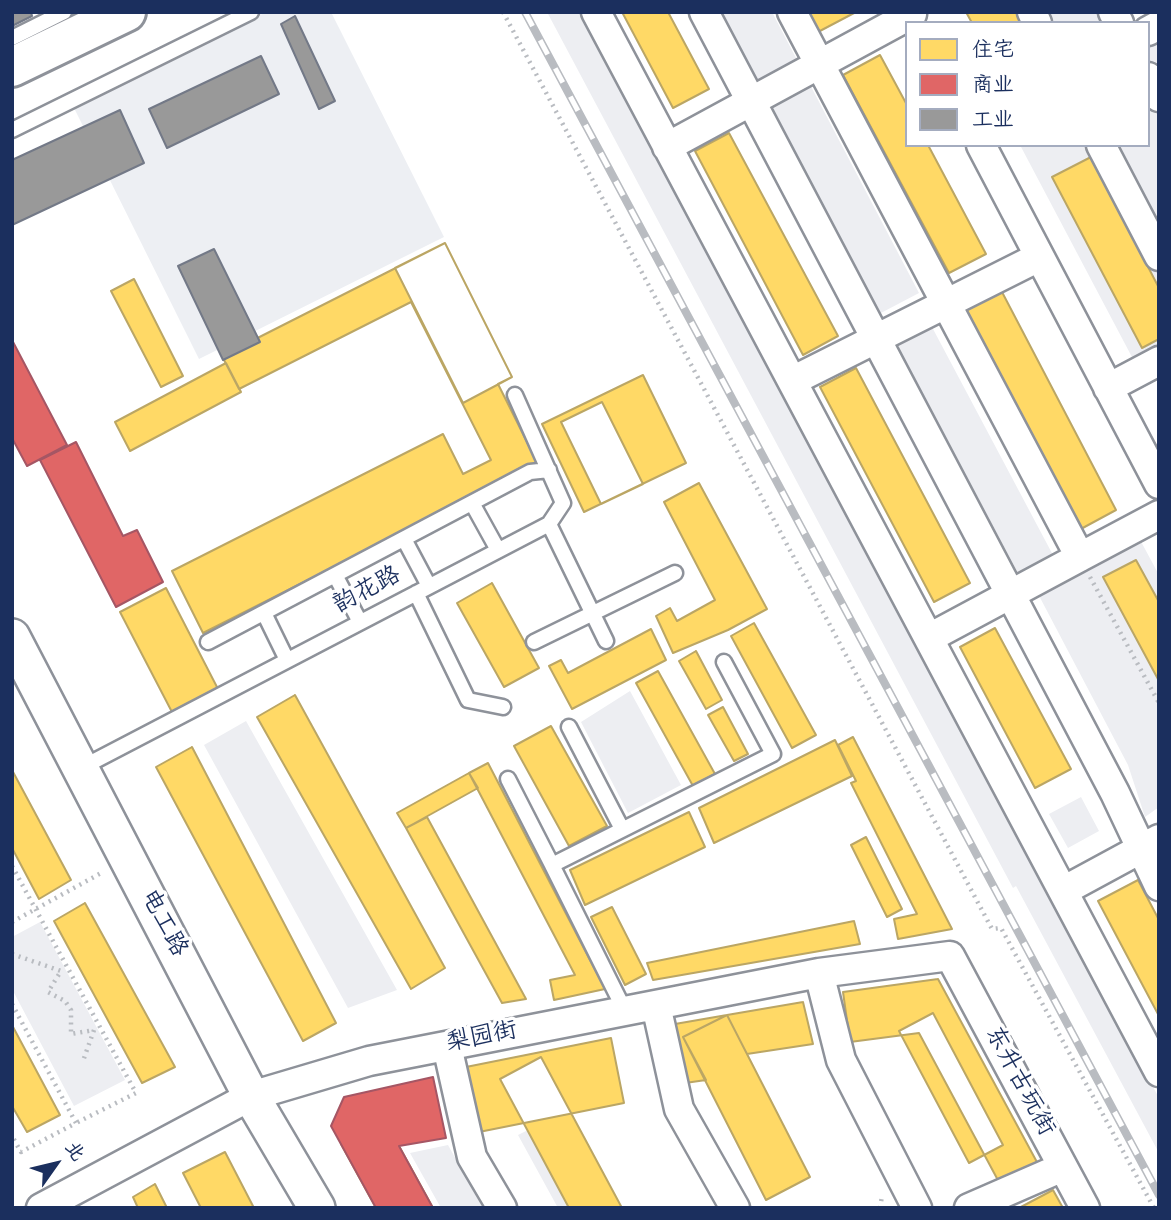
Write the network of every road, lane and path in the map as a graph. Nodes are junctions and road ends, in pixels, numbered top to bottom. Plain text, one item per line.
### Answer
1 (64, 12) edge
2 (126, 12) edge
3 (251, 12) edge
4 (503, 12) edge
5 (596, 12) edge
6 (704, 12) edge
7 (792, 12) edge
8 (913, 16) edge
9 (39, 18) edge
10 (12, 38) edge
11 (819, 65) junction
12 (12, 67) edge
13 (1150, 81) edge
14 (1159, 97) edge
15 (750, 102) junction
16 (12, 130) edge
17 (667, 147) junction
18 (982, 147) edge
19 (1102, 147) edge
20 (1159, 256) edge
21 (1039, 257) junction
22 (944, 304) junction
23 (875, 339) junction
24 (1159, 361) edge
25 (792, 381) junction
26 (1108, 388) junction
27 (515, 395) dead end
28 (550, 470) junction
29 (1159, 484) edge
30 (472, 503) junction
31 (1159, 515) edge
32 (549, 524) junction
33 (404, 538) junction
34 (498, 550) junction
35 (1080, 557) junction
36 (675, 573) dead end
37 (335, 575) junction
38 (429, 586) junction
39 (416, 593) junction
40 (1009, 595) junction
41 (264, 612) junction
42 (593, 614) junction
43 (360, 622) junction
44 (12, 636) edge
45 (929, 638) junction
46 (606, 641) dead end
47 (208, 642) dead end
48 (534, 642) dead end
49 (287, 660) junction
50 (724, 662) dead end
51 (1159, 703) edge
52 (503, 707) dead end
53 (569, 727) dead end
54 (81, 768) junction
55 (508, 779) dead end
56 (622, 829) junction
57 (1149, 844) edge
58 (128, 858) junction
59 (552, 865) junction
60 (12, 866) edge
61 (1159, 887) edge
62 (1063, 891) junction
63 (35, 909) junction
64 (12, 922) edge
65 (12, 954) edge
66 (950, 956) joint
67 (819, 973) junction
68 (12, 1004) edge
69 (656, 1005) junction
70 (625, 1011) junction
71 (447, 1046) junction
72 (83, 1061) dead end
73 (1159, 1072) edge
74 (251, 1096) junction
75 (76, 1124) junction
76 (12, 1136) edge
77 (1063, 1167) junction
78 (41, 1208) edge
79 (317, 1208) edge
80 (502, 1208) edge
81 (735, 1208) edge
82 (917, 1208) edge
83 (969, 1208) edge
84 (1085, 1208) edge
85 (1154, 1208) edge

1 - 9 lane
2 - 12 highway
3 - 16 lane
4 - 85 path
5 - 17 street
6 - 15 street
7 - 11 street
8 - 11 street
9 - 10 lane
11 - 15 street
11 - 22 street
13 - 14 street
15 - 17 street
15 - 23 street
17 - 25 street
18 - 21 street
19 - 20 street
21 - 22 street
21 - 26 street
22 - 23 street
22 - 35 street
23 - 25 street
23 - 40 street
24 - 26 street
25 - 45 street
26 - 29 street
27 - 28 lane
28 - 30 lane
28 - 32 lane
30 - 33 lane
30 - 34 lane
31 - 35 street
32 - 34 lane, 韵花路
32 - 42 lane
33 - 37 lane
33 - 38 lane
34 - 38 lane, 韵花路
35 - 40 street
35 - 51 path
36 - 42 lane
37 - 41 lane
37 - 43 lane
38 - 39 lane, 韵花路
39 - 43 lane, 韵花路
39 - 52 lane
40 - 45 street
40 - 57 street
41 - 47 lane
41 - 49 lane
42 - 46 lane
42 - 48 lane
43 - 49 lane, 韵花路
44 - 54 street, 电工路
45 - 62 street
49 - 54 lane, 韵花路
50 - 56 lane
53 - 56 lane
54 - 58 street, 电工路
55 - 59 lane
56 - 59 lane
57 - 61 street
57 - 62 street
58 - 63 path
58 - 74 street, 电工路
59 - 70 lane
60 - 63 path
62 - 73 street
63 - 64 path
63 - 75 path
65 - 72 path
66 - 67 street, 梨园街
66 - 77 street, 东升古玩街
67 - 69 street, 梨园街
67 - 82 street
68 - 75 path
69 - 70 street, 梨园街
69 - 81 street
70 - 71 street, 梨园街
71 - 74 street, 梨园街
71 - 80 street
74 - 78 street, 梨园街
74 - 79 street, 电工路
75 - 76 path
77 - 83 street
77 - 84 street, 东升古玩街

